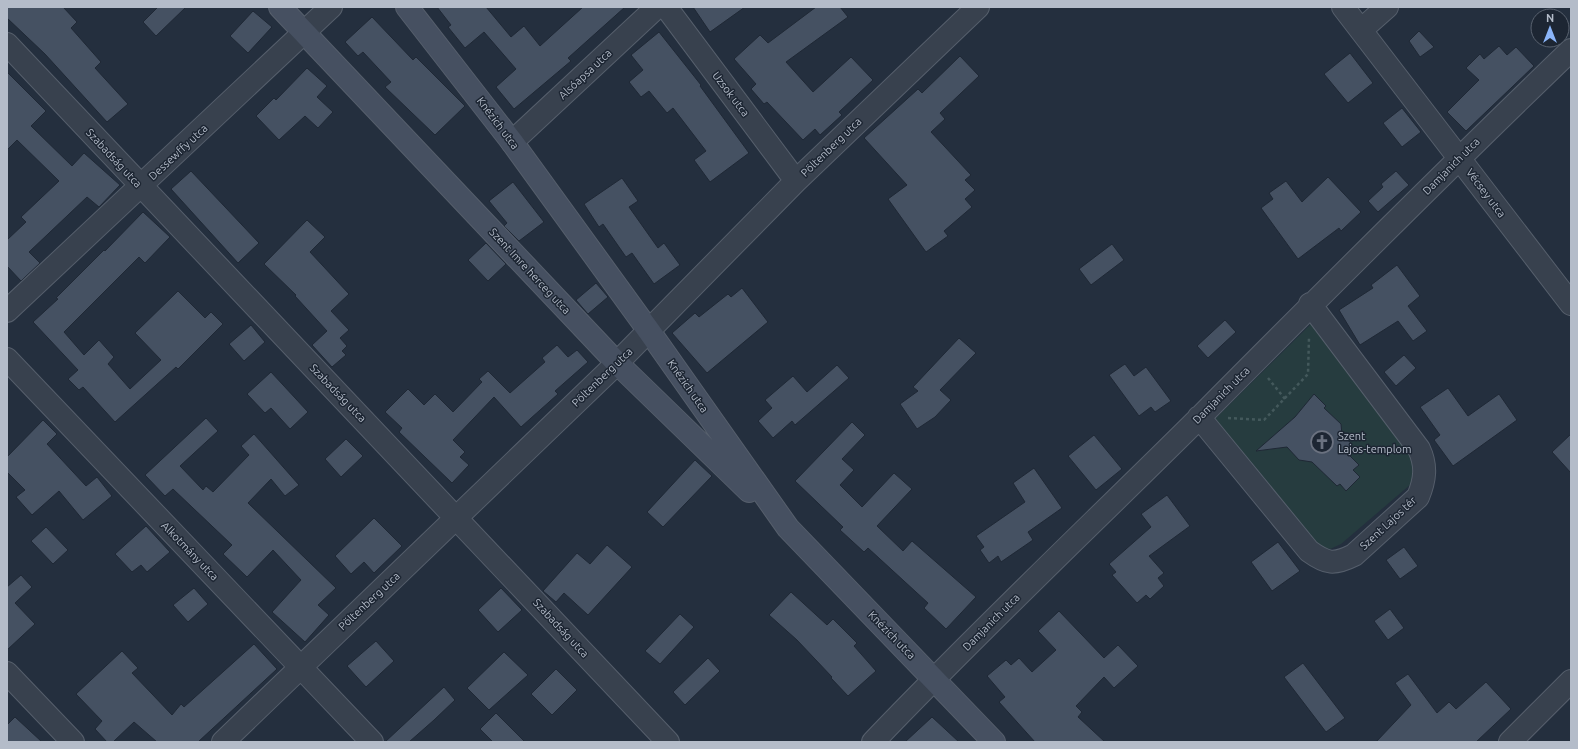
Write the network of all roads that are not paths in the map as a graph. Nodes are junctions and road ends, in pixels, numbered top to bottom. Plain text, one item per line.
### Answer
1 (280, 7) edge
2 (331, 7) edge
3 (407, 7) edge
4 (657, 7) edge
5 (666, 7) edge
6 (978, 7) edge
7 (1343, 7) edge
8 (1387, 7) edge
9 (1361, 30) junction
10 (304, 33) junction
11 (7, 44) edge
12 (1571, 50) edge
13 (512, 142) junction
14 (1459, 158) junction
15 (796, 181) junction
16 (141, 186) junction
17 (1310, 304) junction
18 (1571, 304) edge
19 (7, 311) edge
20 (649, 331) junction
21 (7, 359) edge
22 (617, 363) junction
23 (1199, 418) junction
24 (457, 518) junction
25 (788, 528) junction
26 (300, 666) junction
27 (7, 673) edge
28 (934, 678) junction
29 (1571, 680) edge
30 (73, 742) edge
31 (222, 742) edge
32 (372, 742) edge
33 (668, 742) edge
34 (873, 742) edge
35 (994, 742) edge
36 (1510, 742) edge

1 - 10 street, Szent Imre herceg utca
2 - 10 street, Dessewffy utca
3 - 13 street, Knézich utca
4 - 13 street, Alsóapsa utca
5 - 15 street, Uzsok utca
6 - 15 street, Pöltenberg utca
7 - 9 street, Vécsey utca
8 - 9 street
9 - 14 street, Vécsey utca
10 - 16 street, Dessewffy utca
10 - 22 street, Szent Imre herceg utca
11 - 16 street, Szabadság utca
12 - 14 street, Damjanich utca
13 - 20 street, Knézich utca
14 - 17 street, Damjanich utca
14 - 18 street, Vécsey utca
15 - 20 street, Pöltenberg utca
16 - 19 street, Dessewffy utca
16 - 24 street, Szabadság utca
17 - 23 street, Damjanich utca
17 - 23 street, Szent Lajos tér
20 - 22 street, Pöltenberg utca
20 - 25 street, Knézich utca
21 - 26 street, Alkotmány utca
22 - 24 street, Pöltenberg utca
22 - 25 street, Szent Imre herceg utca
23 - 28 street, Damjanich utca
24 - 26 street, Pöltenberg utca
24 - 33 street, Szabadság utca
25 - 28 street, Knézich utca
26 - 31 street, Pöltenberg utca
26 - 32 street, Alkotmány utca
27 - 30 street
28 - 34 street, Damjanich utca
28 - 35 street, Knézich utca
29 - 36 street

